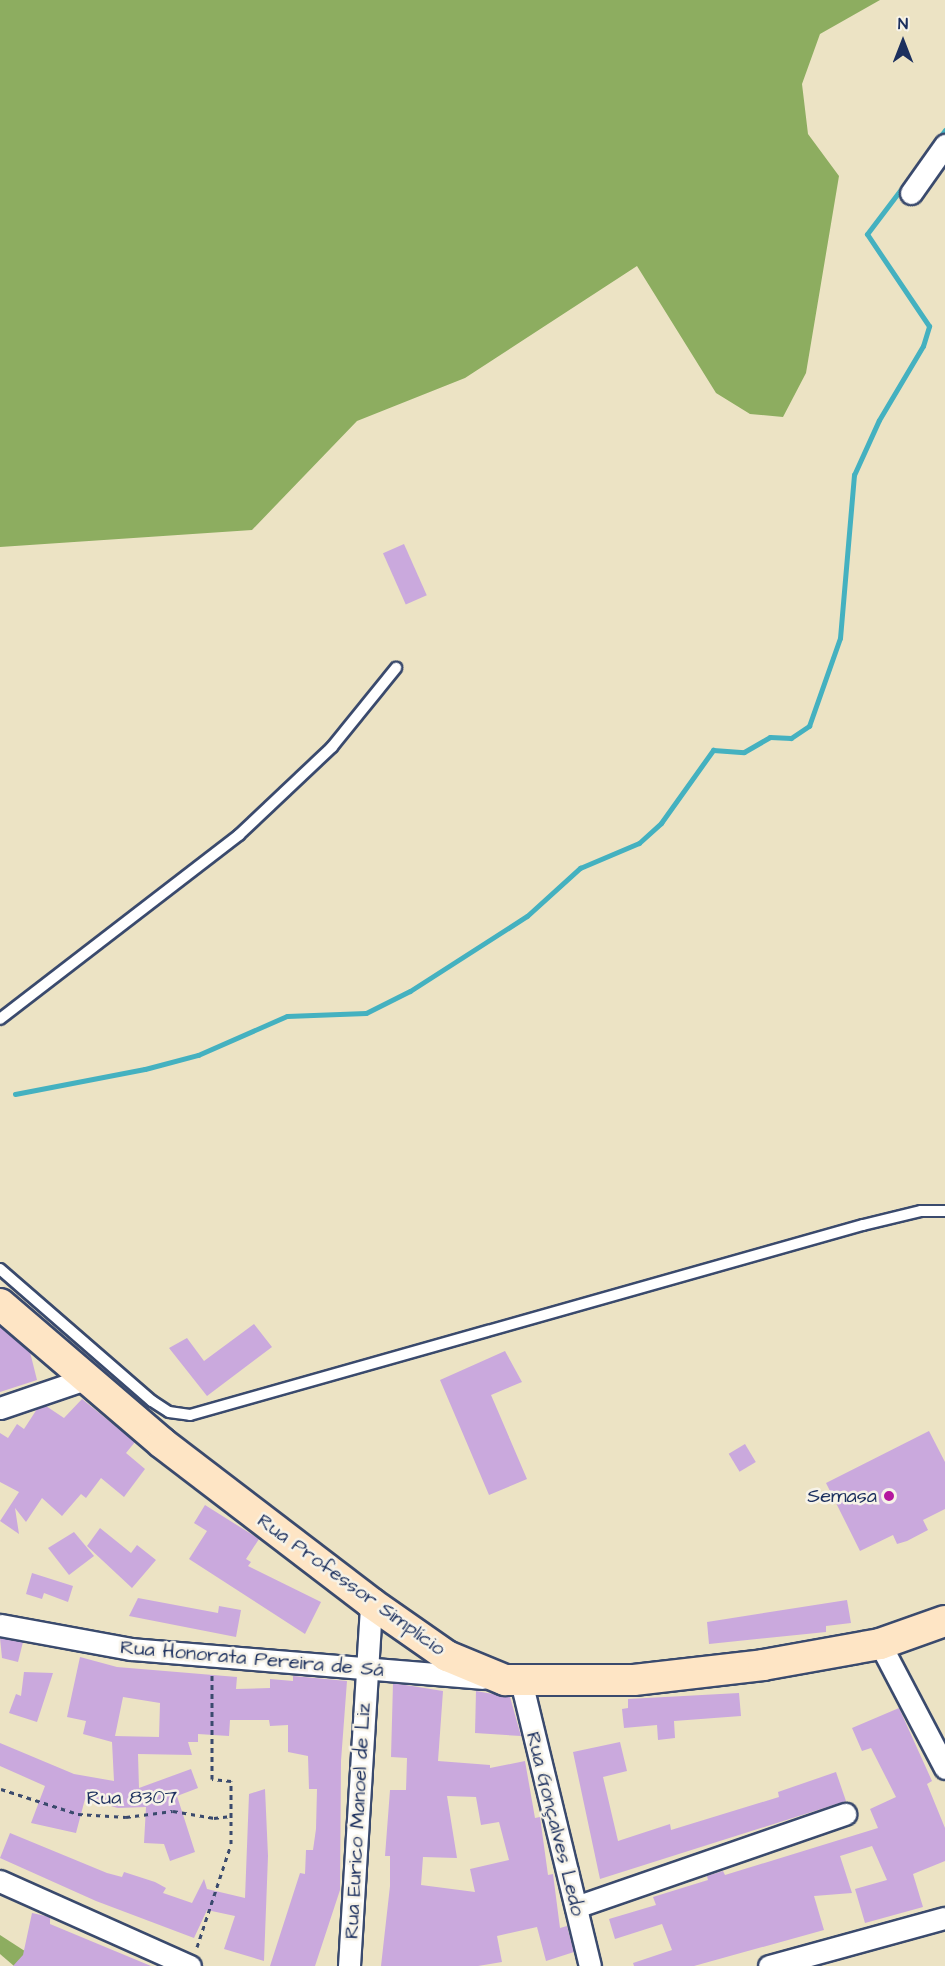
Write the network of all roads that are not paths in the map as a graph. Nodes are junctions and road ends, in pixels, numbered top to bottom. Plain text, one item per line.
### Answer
1 (945, 146) edge
2 (911, 193) dead end
3 (396, 669) dead end
4 (0, 1019) edge
5 (945, 1212) edge
6 (0, 1269) edge
7 (0, 1304) edge
8 (85, 1379) junction
9 (0, 1408) edge
10 (371, 1604) junction
11 (945, 1621) edge
12 (0, 1625) edge
13 (880, 1644) junction
14 (367, 1669) junction
15 (513, 1681) junction
16 (945, 1768) edge
17 (845, 1814) dead end
18 (0, 1881) edge
19 (576, 1907) junction
20 (945, 1918) edge
21 (192, 1961) edge
22 (349, 1966) edge
23 (590, 1966) edge
24 (769, 1966) edge

1 - 2 street
3 - 4 lane
5 - 6 lane
7 - 8 street, Rua Professor Simplício
8 - 9 street
8 - 10 street, Rua Professor Simplício
10 - 14 street, Rua Eurico Manoel de Liz
10 - 15 street, Rua Professor Simplício
11 - 13 street, Rua Professor Simplício
12 - 14 street, Rua Honorata Pereira de Sá
13 - 15 street, Rua Professor Simplício
13 - 16 street
14 - 15 street, Rua Honorata Pereira de Sá
14 - 22 street, Rua Eurico Manoel de Liz
15 - 19 street, Rua Gonçalves Ledo
17 - 19 street
18 - 21 street
19 - 23 street, Rua Gonçalves Ledo
20 - 24 street

